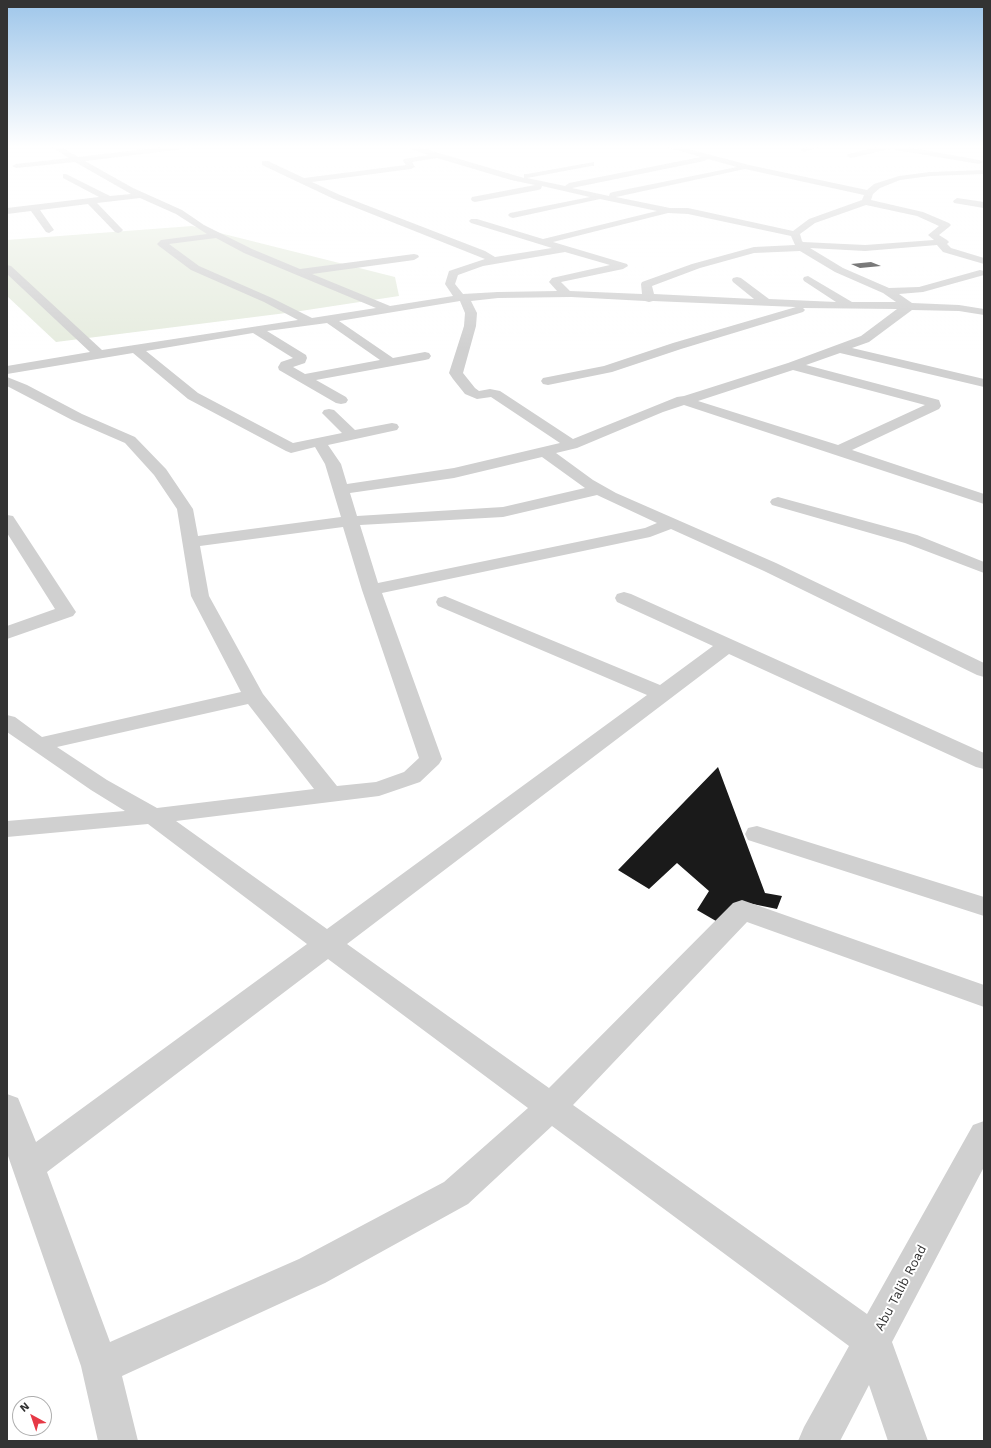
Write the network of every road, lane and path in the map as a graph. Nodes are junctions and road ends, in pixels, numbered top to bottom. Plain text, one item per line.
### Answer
1 (38, 214) edge
2 (102, 214) edge
3 (182, 214) edge
4 (380, 214) edge
5 (520, 214) edge
6 (659, 214) edge
7 (700, 214) edge
8 (829, 214) edge
9 (915, 214) edge
10 (513, 215) dead end
11 (474, 221) dead end
12 (49, 230) dead end
13 (118, 230) dead end
14 (795, 234) junction
15 (218, 236) junction
16 (543, 241) junction
17 (944, 242) junction
18 (801, 246) junction
19 (566, 249) junction
20 (414, 257) dead end
21 (494, 260) junction
22 (984, 261) edge
23 (7, 268) edge
24 (300, 272) junction
25 (980, 273) dead end
26 (808, 279) dead end
27 (737, 280) dead end
28 (887, 292) junction
29 (567, 294) junction
30 (462, 298) junction
31 (649, 298) junction
32 (767, 303) junction
33 (818, 305) junction
34 (849, 305) junction
35 (909, 306) junction
36 (390, 310) junction
37 (984, 312) edge
38 (329, 319) junction
39 (311, 322) junction
40 (255, 328) junction
41 (134, 348) junction
42 (839, 349) junction
43 (99, 354) junction
44 (425, 356) dead end
45 (13, 357) dead end
46 (391, 362) junction
47 (793, 366) junction
48 (24, 367) junction
49 (7, 370) edge
50 (304, 378) junction
51 (548, 381) dead end
52 (7, 382) edge
53 (984, 383) edge
54 (341, 400) dead end
55 (682, 400) junction
56 (329, 413) dead end
57 (392, 427) dead end
58 (352, 435) junction
59 (319, 442) junction
60 (572, 445) junction
61 (838, 451) junction
62 (545, 452) junction
63 (341, 490) junction
64 (599, 490) junction
65 (984, 500) edge
66 (778, 502) dead end
67 (7, 520) edge
68 (350, 521) junction
69 (672, 523) junction
70 (191, 542) junction
71 (984, 568) edge
72 (371, 590) junction
73 (624, 598) dead end
74 (445, 602) dead end
75 (7, 633) edge
76 (728, 645) junction
77 (984, 671) edge
78 (662, 694) junction
79 (253, 696) junction
80 (7, 722) edge
81 (38, 745) junction
82 (984, 762) edge
83 (330, 795) junction
84 (153, 816) junction
85 (7, 829) edge
86 (757, 834) dead end
87 (984, 907) edge
88 (326, 944) junction
89 (984, 996) edge
90 (552, 1106) junction
91 (7, 1107) edge
92 (984, 1135) edge
93 (28, 1167) junction
94 (873, 1341) junction
95 (100, 1366) junction
96 (118, 1441) edge
97 (818, 1441) edge
98 (908, 1441) edge

1 - 12 street
2 - 13 street
3 - 15 street
4 - 21 street
5 - 10 street
6 - 16 street
7 - 14 street
8 - 14 street
9 - 17 street
11 - 16 street
14 - 18 street
15 - 24 street
15 - 39 street
16 - 19 street
17 - 18 street
17 - 22 street
18 - 28 street
18 - 31 street
19 - 21 street
19 - 29 street
20 - 24 street
21 - 30 street
23 - 43 street
24 - 36 street
25 - 28 street
26 - 34 street
27 - 32 street
28 - 35 street
29 - 30 street
29 - 31 street
30 - 36 street
30 - 60 street
31 - 32 street
32 - 33 street
33 - 34 street
33 - 51 street
34 - 35 street
35 - 37 street
35 - 42 street
36 - 38 street
38 - 39 street
38 - 46 street
39 - 40 street
40 - 41 street
40 - 50 street
41 - 43 street
41 - 59 street
42 - 47 street
42 - 53 street
43 - 48 street
44 - 46 street
45 - 48 street
46 - 50 street
47 - 55 street
47 - 61 street
48 - 49 street
50 - 54 street
52 - 70 street
55 - 60 street
55 - 61 street
56 - 58 street
57 - 58 street
58 - 59 street
59 - 63 street
60 - 62 street
61 - 65 street
62 - 63 street
62 - 64 street
63 - 68 street
64 - 68 street
64 - 69 street
66 - 71 street
67 - 75 street
68 - 70 street
68 - 72 street
69 - 72 street
69 - 77 street
70 - 79 street
72 - 83 street
73 - 76 street
74 - 78 street
76 - 78 street
76 - 82 street
78 - 88 street
79 - 81 street
79 - 83 street
80 - 81 street
81 - 84 street
83 - 84 street
84 - 85 street
84 - 88 street
86 - 87 street
88 - 90 street
88 - 93 street
89 - 90 street
90 - 94 street
90 - 95 street
91 - 93 street
92 - 94 street, Abu Talib Road
93 - 95 street
94 - 97 street, Abu Talib Road
94 - 98 street
95 - 96 street

